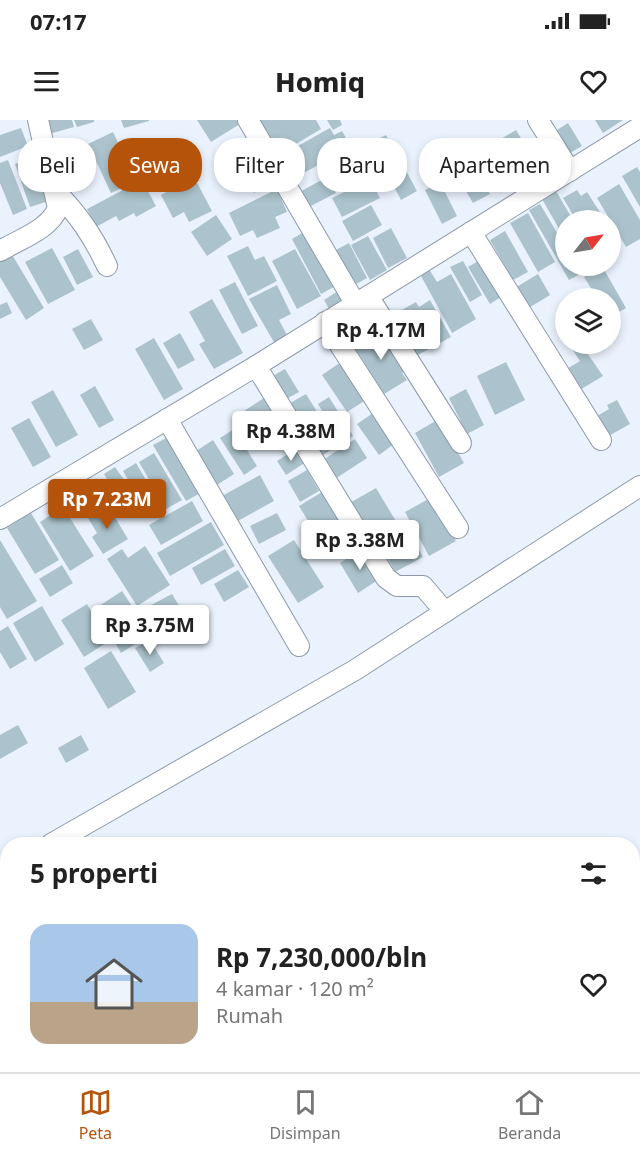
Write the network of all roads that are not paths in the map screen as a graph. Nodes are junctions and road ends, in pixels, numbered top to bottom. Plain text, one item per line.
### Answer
1 (38, 120) edge
2 (248, 120) edge
3 (538, 120) edge
4 (640, 127) edge
5 (42, 138) edge
6 (549, 138) edge
7 (571, 170) edge
8 (55, 192) edge
9 (56, 192) edge
10 (536, 192) edge
11 (471, 232) junction
12 (0, 251) edge
13 (107, 266) dead end
14 (362, 299) junction
15 (326, 322) junction
16 (256, 366) junction
17 (167, 419) junction
18 (601, 440) dead end
19 (461, 443) dead end
20 (640, 486) edge
21 (0, 519) edge
22 (458, 528) dead end
23 (445, 612) junction
24 (299, 646) dead end
25 (66, 837) edge

1 - 5 street
2 - 14 street
3 - 6 street
4 - 7 street
8 - 12 street
9 - 13 street
10 - 11 street
11 - 14 street
11 - 18 street
14 - 15 street
14 - 19 street
15 - 16 street
15 - 22 street
16 - 17 street
16 - 23 street
17 - 21 street
17 - 24 street
20 - 23 street
23 - 25 street

